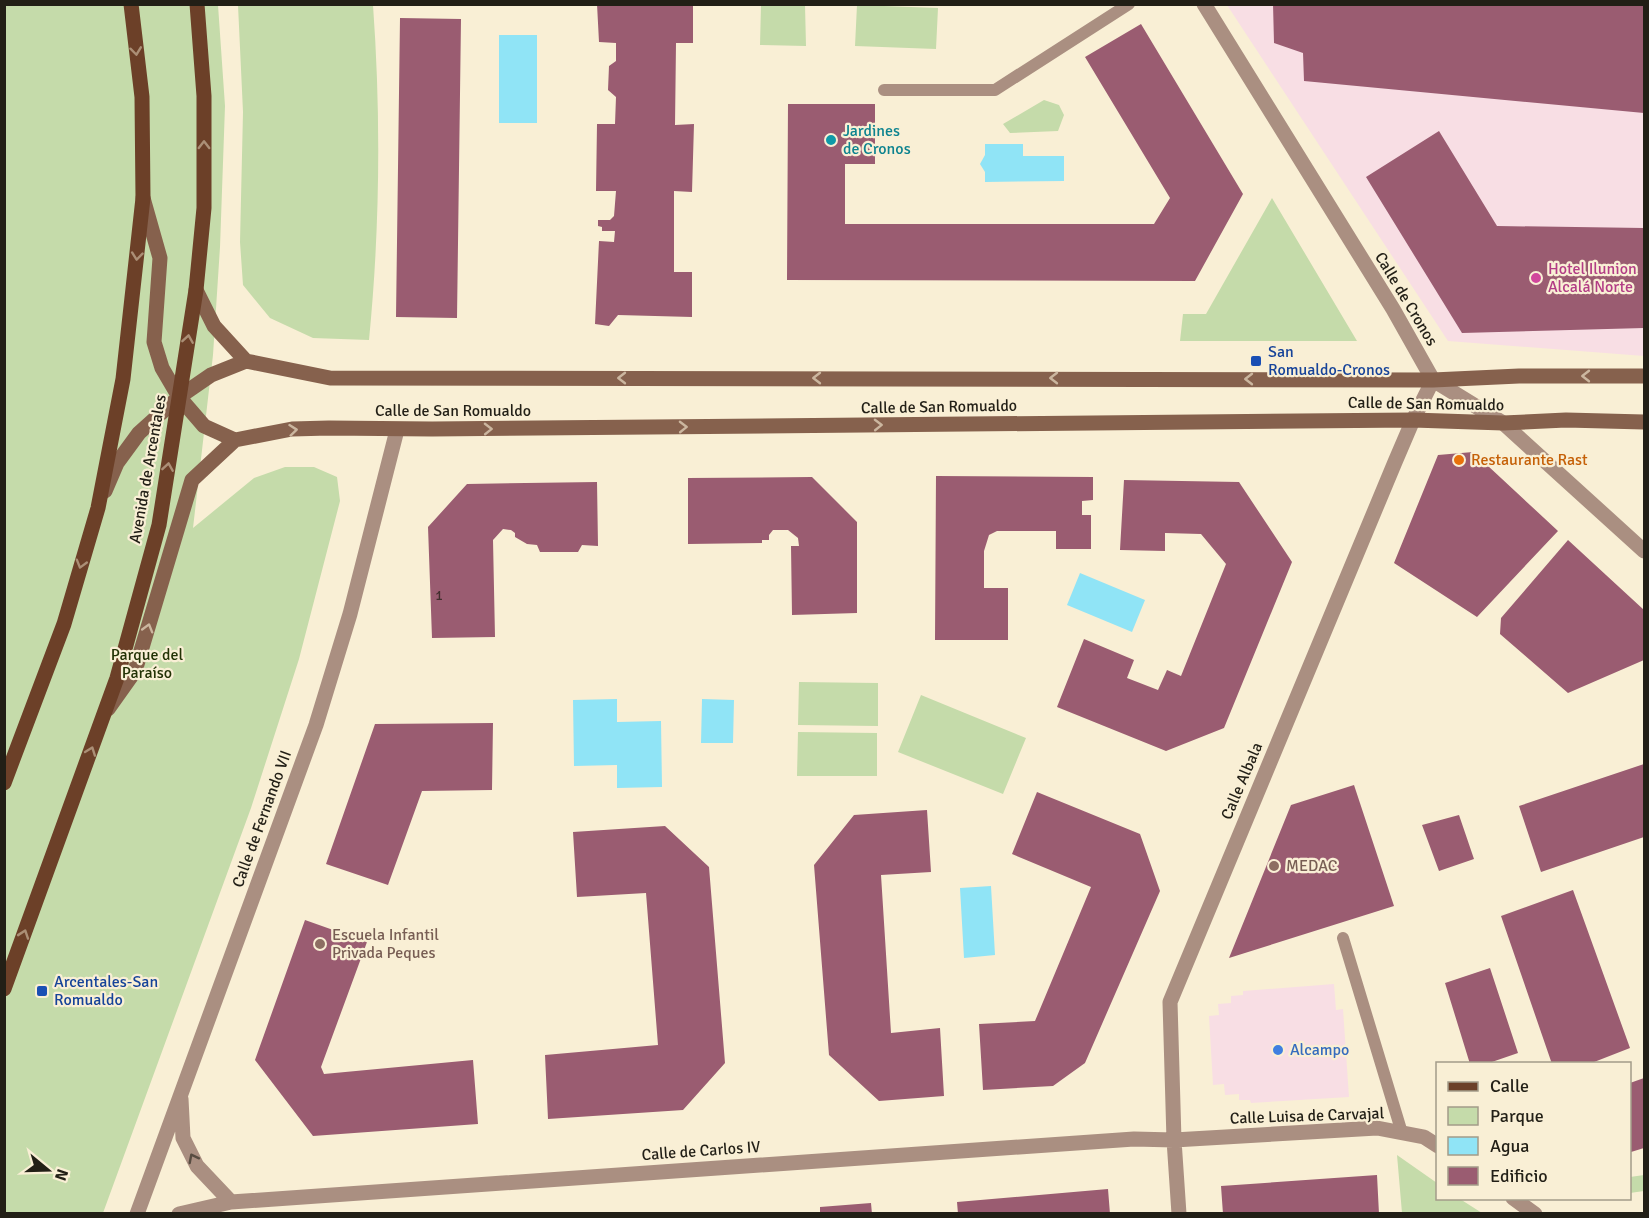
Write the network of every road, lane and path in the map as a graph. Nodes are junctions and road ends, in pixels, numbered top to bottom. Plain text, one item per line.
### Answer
1 (130, 4) edge
2 (197, 4) edge
3 (1129, 4) edge
4 (1204, 4) edge
5 (884, 90) dead end
6 (143, 198) junction
7 (196, 290) junction
8 (246, 361) junction
9 (1644, 376) edge
10 (1433, 380) junction
11 (179, 397) junction
12 (1413, 420) junction
13 (1644, 422) edge
14 (1503, 423) junction
15 (397, 430) junction
16 (235, 440) junction
17 (98, 508) junction
18 (1644, 551) edge
19 (103, 717) junction
20 (4, 783) edge
21 (1343, 938) dead end
22 (4, 989) edge
23 (181, 1091) junction
24 (1402, 1133) junction
25 (1174, 1140) junction
26 (1436, 1145) edge
27 (1516, 1200) edge
28 (231, 1202) junction
29 (137, 1214) edge
30 (179, 1214) edge
31 (1179, 1214) edge
32 (1535, 1214) edge

1 -> 6 main road
7 -> 2 main road, Avenida de Arcentales
3 - 5 lane
4 - 10 street, Calle de Cronos
6 - 11 main road
6 -> 17 main road
7 - 8 main road
11 -> 7 main road, Avenida de Arcentales
10 -> 8 main road, Calle de San Romualdo
8 - 11 main road
9 -> 10 main road, Calle de San Romualdo
10 - 12 street, Calle Albala
10 - 14 street, Calle de Cronos
11 - 16 main road
11 - 17 main road
19 -> 11 main road, Avenida de Arcentales
12 - 14 main road, Calle de San Romualdo
15 -> 12 main road, Calle de San Romualdo
12 - 25 street, Calle Albala
13 - 14 main road, Calle de San Romualdo
14 - 18 street, Calle de Cronos
16 -> 15 main road, Calle de San Romualdo
15 - 23 street, Calle de Fernando VII
19 -> 16 main road
17 -> 20 main road
22 -> 19 main road, Avenida de Arcentales
21 - 24 lane
28 -> 23 street
23 - 29 street, Calle de Fernando VII
24 - 25 street, Calle Luisa de Carvajal
24 - 26 street, Calle Luisa de Carvajal
25 - 28 street, Calle de Carlos IV
25 - 31 street, Calle Albala
27 - 32 street
28 - 30 street, Calle de Carlos IV

